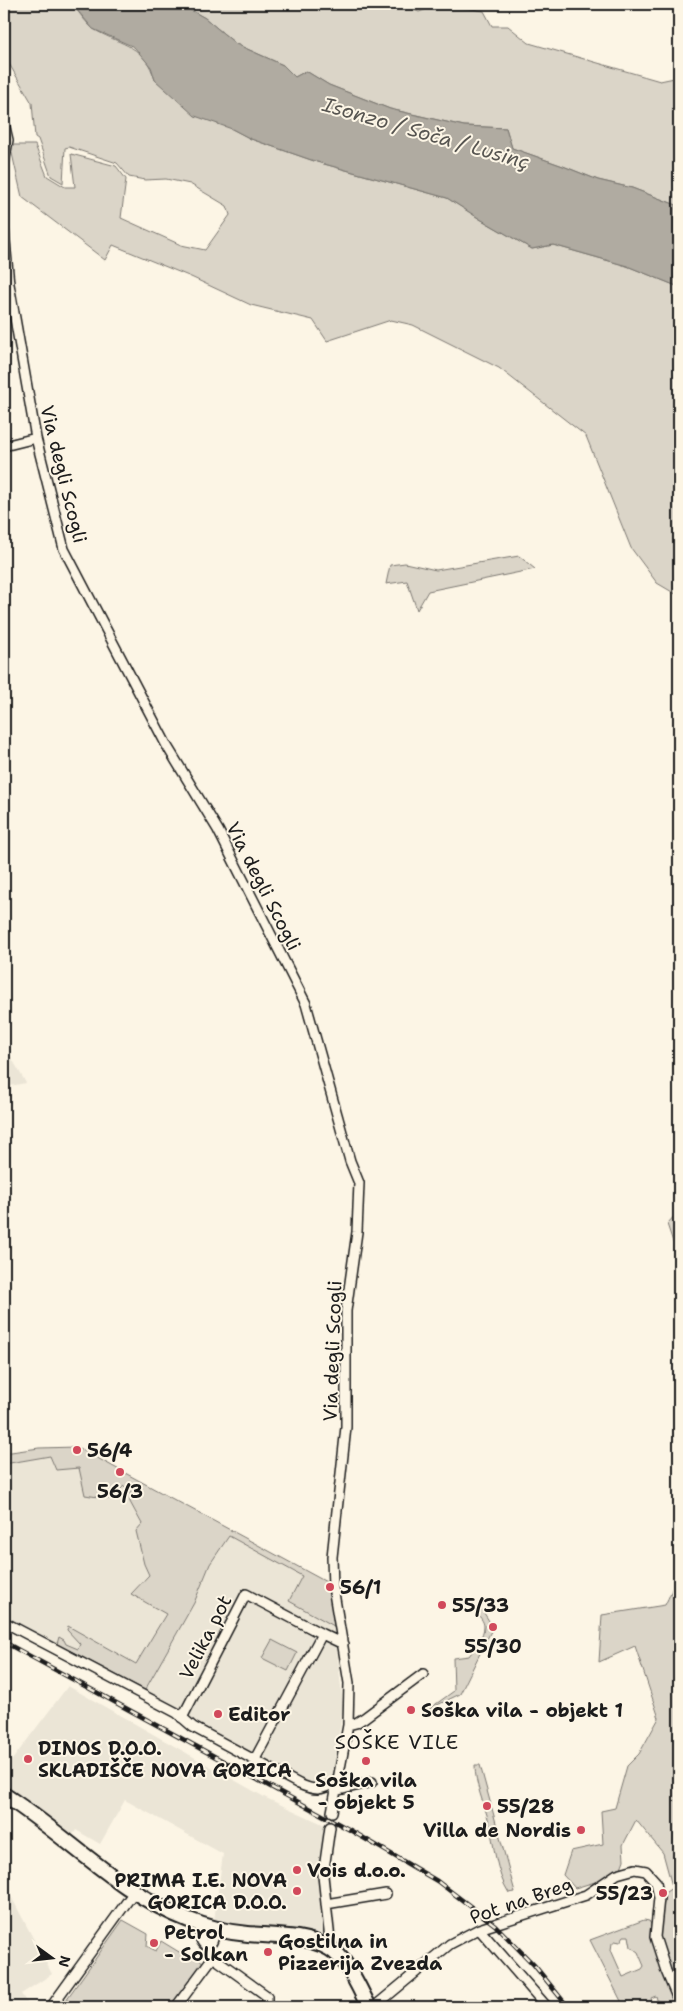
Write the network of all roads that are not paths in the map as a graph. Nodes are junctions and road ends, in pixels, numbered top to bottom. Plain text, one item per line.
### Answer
1 (4, 123) edge
2 (4, 163) edge
3 (4, 230) edge
4 (36, 438) junction
5 (4, 446) edge
6 (4, 1622) edge
7 (322, 1634) junction
8 (343, 1644) junction
9 (423, 1674) dead end
10 (182, 1718) junction
11 (348, 1724) junction
12 (255, 1759) junction
13 (372, 1782) dead end
14 (336, 1787) junction
15 (4, 1795) edge
16 (332, 1812) dead end
17 (330, 1827) dead end
18 (134, 1892) junction
19 (386, 1894) dead end
20 (326, 1904) junction
21 (202, 1926) junction
22 (217, 1929) junction
23 (479, 1929) junction
24 (205, 1944) junction
25 (331, 1949) junction
26 (213, 1957) junction
27 (679, 2002) edge
28 (50, 2007) edge
29 (176, 2007) edge
30 (266, 2007) edge
31 (370, 2007) edge
32 (374, 2007) edge
33 (547, 2007) edge

1 - 2 street
3 - 4 street, Via degli Scogli
4 - 5 street
4 - 8 street, Via degli Scogli
6 - 10 street
7 - 8 street, Velika pot
7 - 10 street, Velika pot
7 - 12 street
8 - 11 street
9 - 11 street
10 - 12 street
11 - 14 street
12 - 14 street
13 - 14 street
14 - 16 street
15 - 18 main road
17 - 20 street
18 - 21 main road
18 - 28 street
19 - 20 street
20 - 25 street
21 - 22 main road
21 - 24 street
22 - 24 street
22 - 25 main road
23 - 27 street, Pot na Breg
23 - 32 street, Pot na Breg
23 - 33 street
24 - 26 street
25 - 31 main road
26 - 29 street
26 - 30 street

